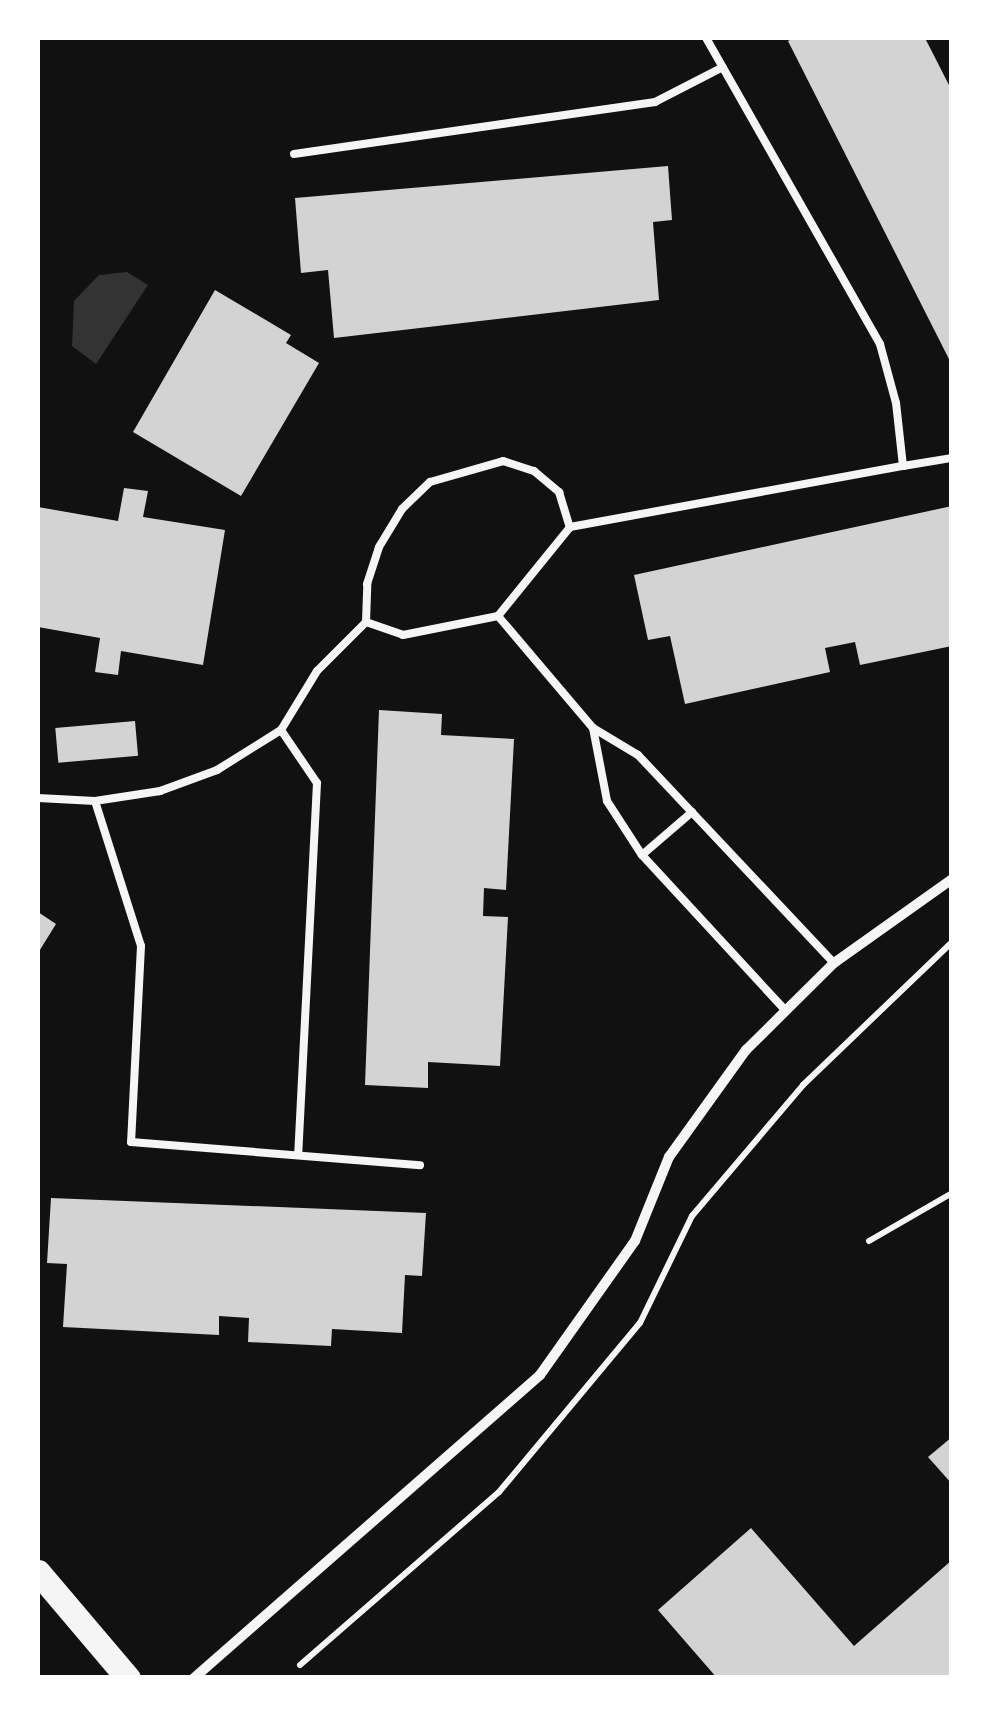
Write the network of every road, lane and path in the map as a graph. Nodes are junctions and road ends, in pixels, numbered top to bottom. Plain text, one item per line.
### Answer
1 (706, 38) edge
2 (724, 67) junction
3 (294, 154) dead end
4 (952, 458) edge
5 (903, 466) junction
6 (570, 527) junction
7 (498, 616) junction
8 (366, 622) junction
9 (593, 728) junction
10 (281, 730) junction
11 (38, 798) edge
12 (95, 801) junction
13 (692, 812) junction
14 (642, 856) junction
15 (952, 879) edge
16 (952, 942) edge
17 (834, 964) junction
18 (786, 1011) junction
19 (298, 1155) junction
20 (420, 1165) dead end
21 (952, 1193) edge
22 (869, 1241) dead end
23 (38, 1572) edge
24 (300, 1665) dead end
25 (128, 1678) edge
26 (194, 1678) edge

1 - 2 lane
2 - 3 lane
2 - 5 lane
4 - 5 lane
5 - 6 lane
6 - 7 lane
6 - 8 lane
7 - 8 lane
7 - 9 lane
8 - 10 lane
9 - 13 lane
9 - 14 lane
10 - 12 lane
10 - 19 lane
11 - 12 lane
12 - 19 lane
13 - 14 lane
13 - 17 lane
14 - 18 lane
15 - 17 street
16 - 24 path
17 - 18 street
18 - 26 street
19 - 20 lane
21 - 22 path
23 - 25 main road

